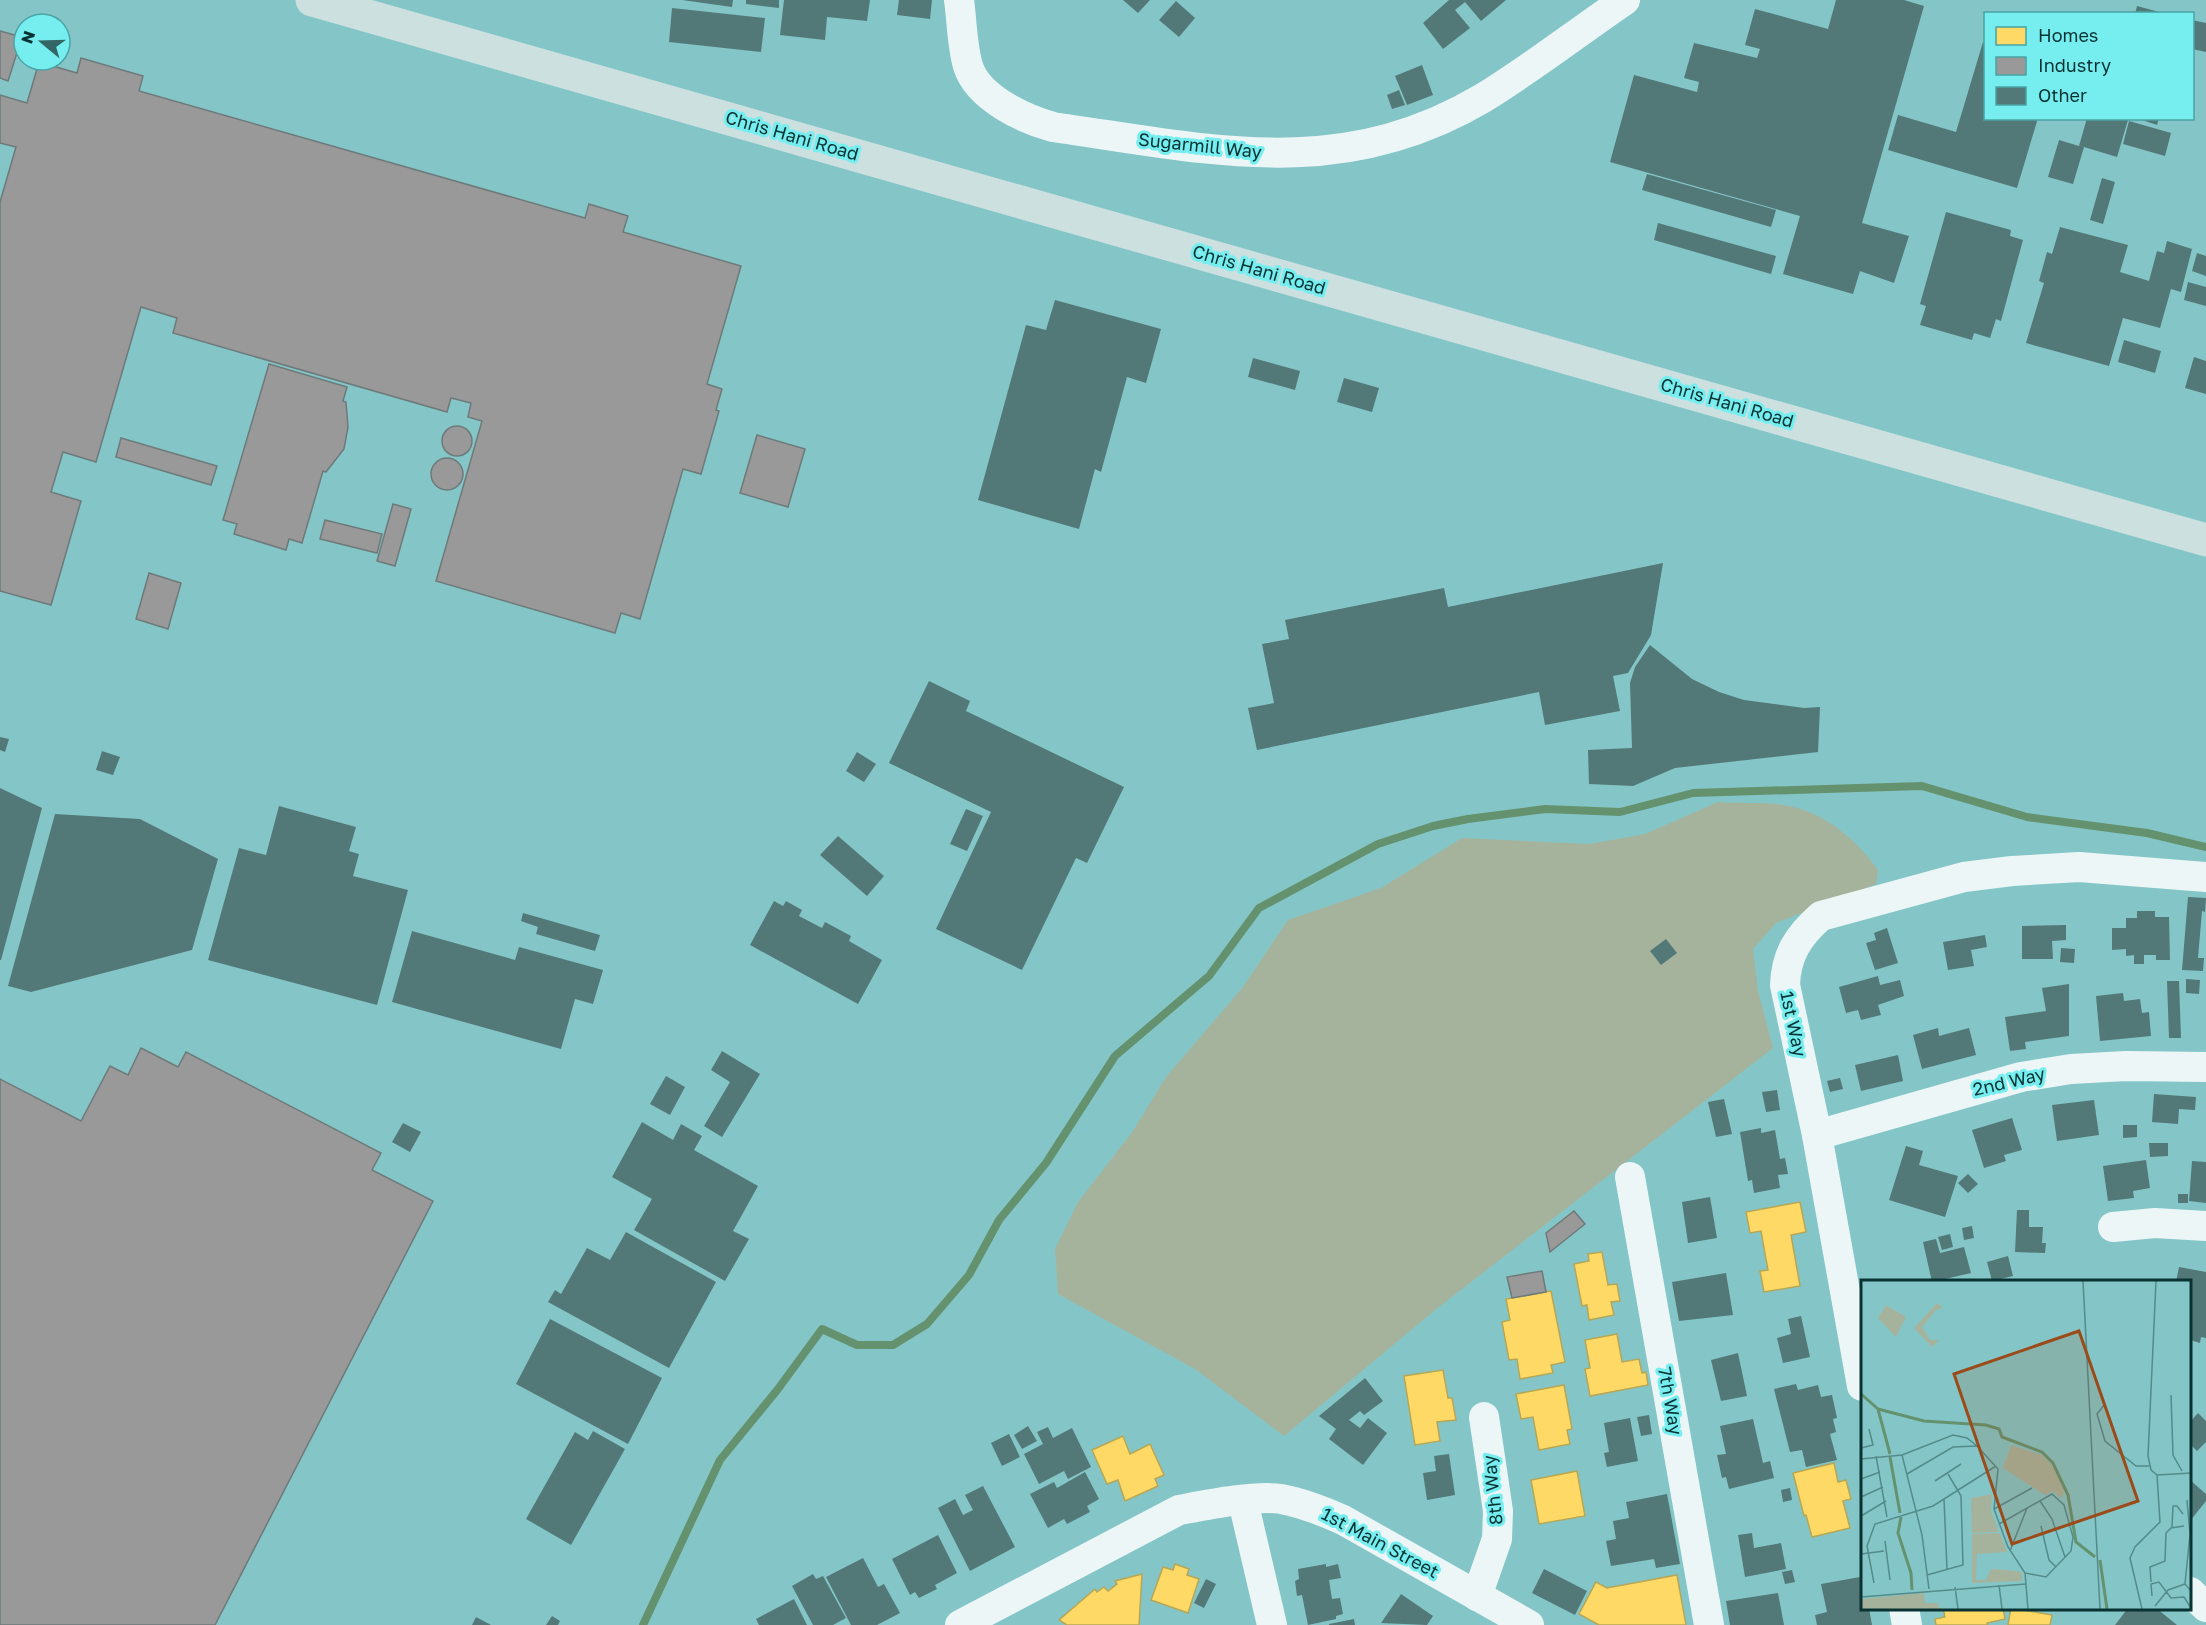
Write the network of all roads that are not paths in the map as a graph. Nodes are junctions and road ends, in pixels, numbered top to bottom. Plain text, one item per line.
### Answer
1 (312, 0) edge
2 (959, 0) edge
3 (1625, 0) edge
4 (2206, 540) edge
5 (2206, 877) edge
6 (2206, 1066) edge
7 (1817, 1135) junction
8 (1630, 1177) dead end
9 (2206, 1226) edge
10 (2113, 1227) dead end
11 (1855, 1307) edge
12 (1861, 1366) edge
13 (1484, 1417) dead end
14 (1243, 1501) junction
15 (2191, 1593) edge
16 (1477, 1596) junction
17 (2206, 1607) edge
18 (1904, 1610) edge
19 (960, 1625) edge
20 (1272, 1625) edge
21 (1529, 1625) edge
22 (1709, 1625) edge
23 (1907, 1625) edge

1 - 4 main road, Chris Hani Road
2 - 3 street, Sugarmill Way
5 - 7 street, 1st Way
6 - 7 street, 2nd Way
7 - 11 street, 1st Way
8 - 22 street, 7th Way
9 - 10 street
11 - 12 street, 1st Way
13 - 16 street, 8th Way
14 - 16 street, 1st Main Street
14 - 19 street, 1st Main Street
14 - 20 street
15 - 17 street
16 - 21 street, 1st Main Street
18 - 23 street

